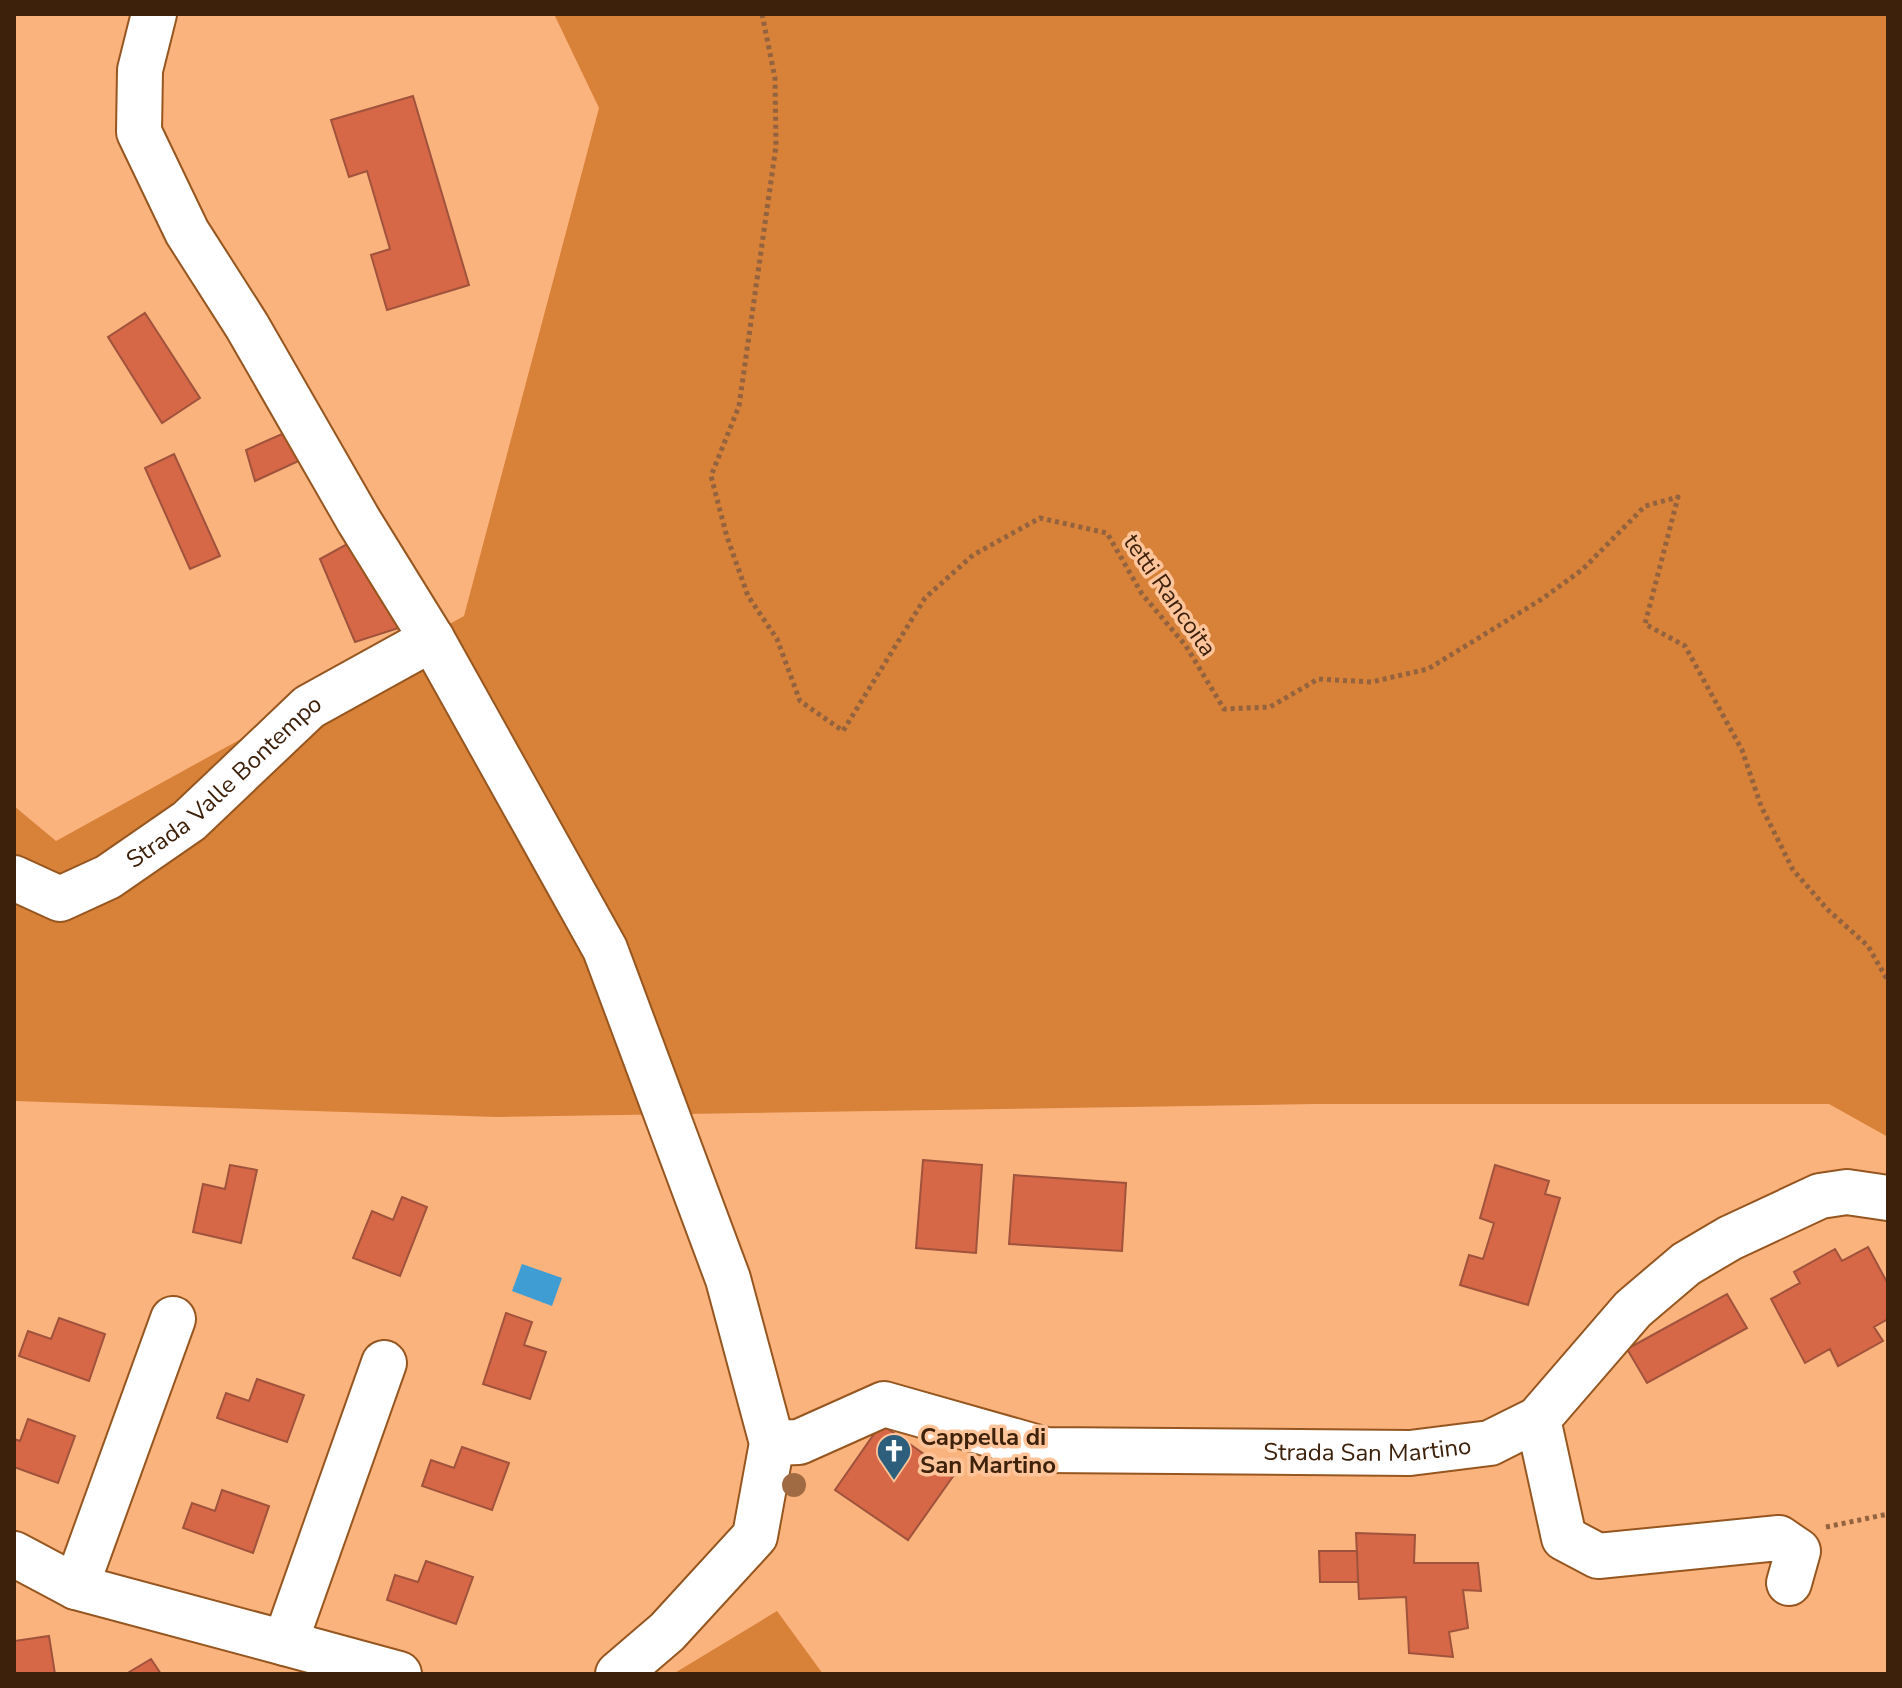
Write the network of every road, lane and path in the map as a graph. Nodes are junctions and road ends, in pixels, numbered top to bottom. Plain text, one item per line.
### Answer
1 (154, 14) edge
2 (762, 14) edge
3 (432, 639) junction
4 (14, 878) edge
5 (1888, 981) edge
6 (1888, 1198) edge
7 (173, 1319) dead end
8 (384, 1363) dead end
9 (1538, 1419) junction
10 (772, 1443) junction
11 (1888, 1514) edge
12 (1779, 1538) junction
13 (14, 1554) edge
14 (1789, 1583) dead end
15 (76, 1587) junction
16 (285, 1643) junction
17 (399, 1674) edge
18 (618, 1674) edge

1 - 3 street
2 - 5 path, tetti Rancoita
3 - 4 street, Strada Valle Bontempo
3 - 10 street
6 - 9 street, Strada San Martino
7 - 15 street
8 - 16 street
9 - 10 street, Strada San Martino
9 - 12 street
10 - 18 street
11 - 12 path
12 - 14 street
13 - 15 street
15 - 16 street
16 - 17 street

